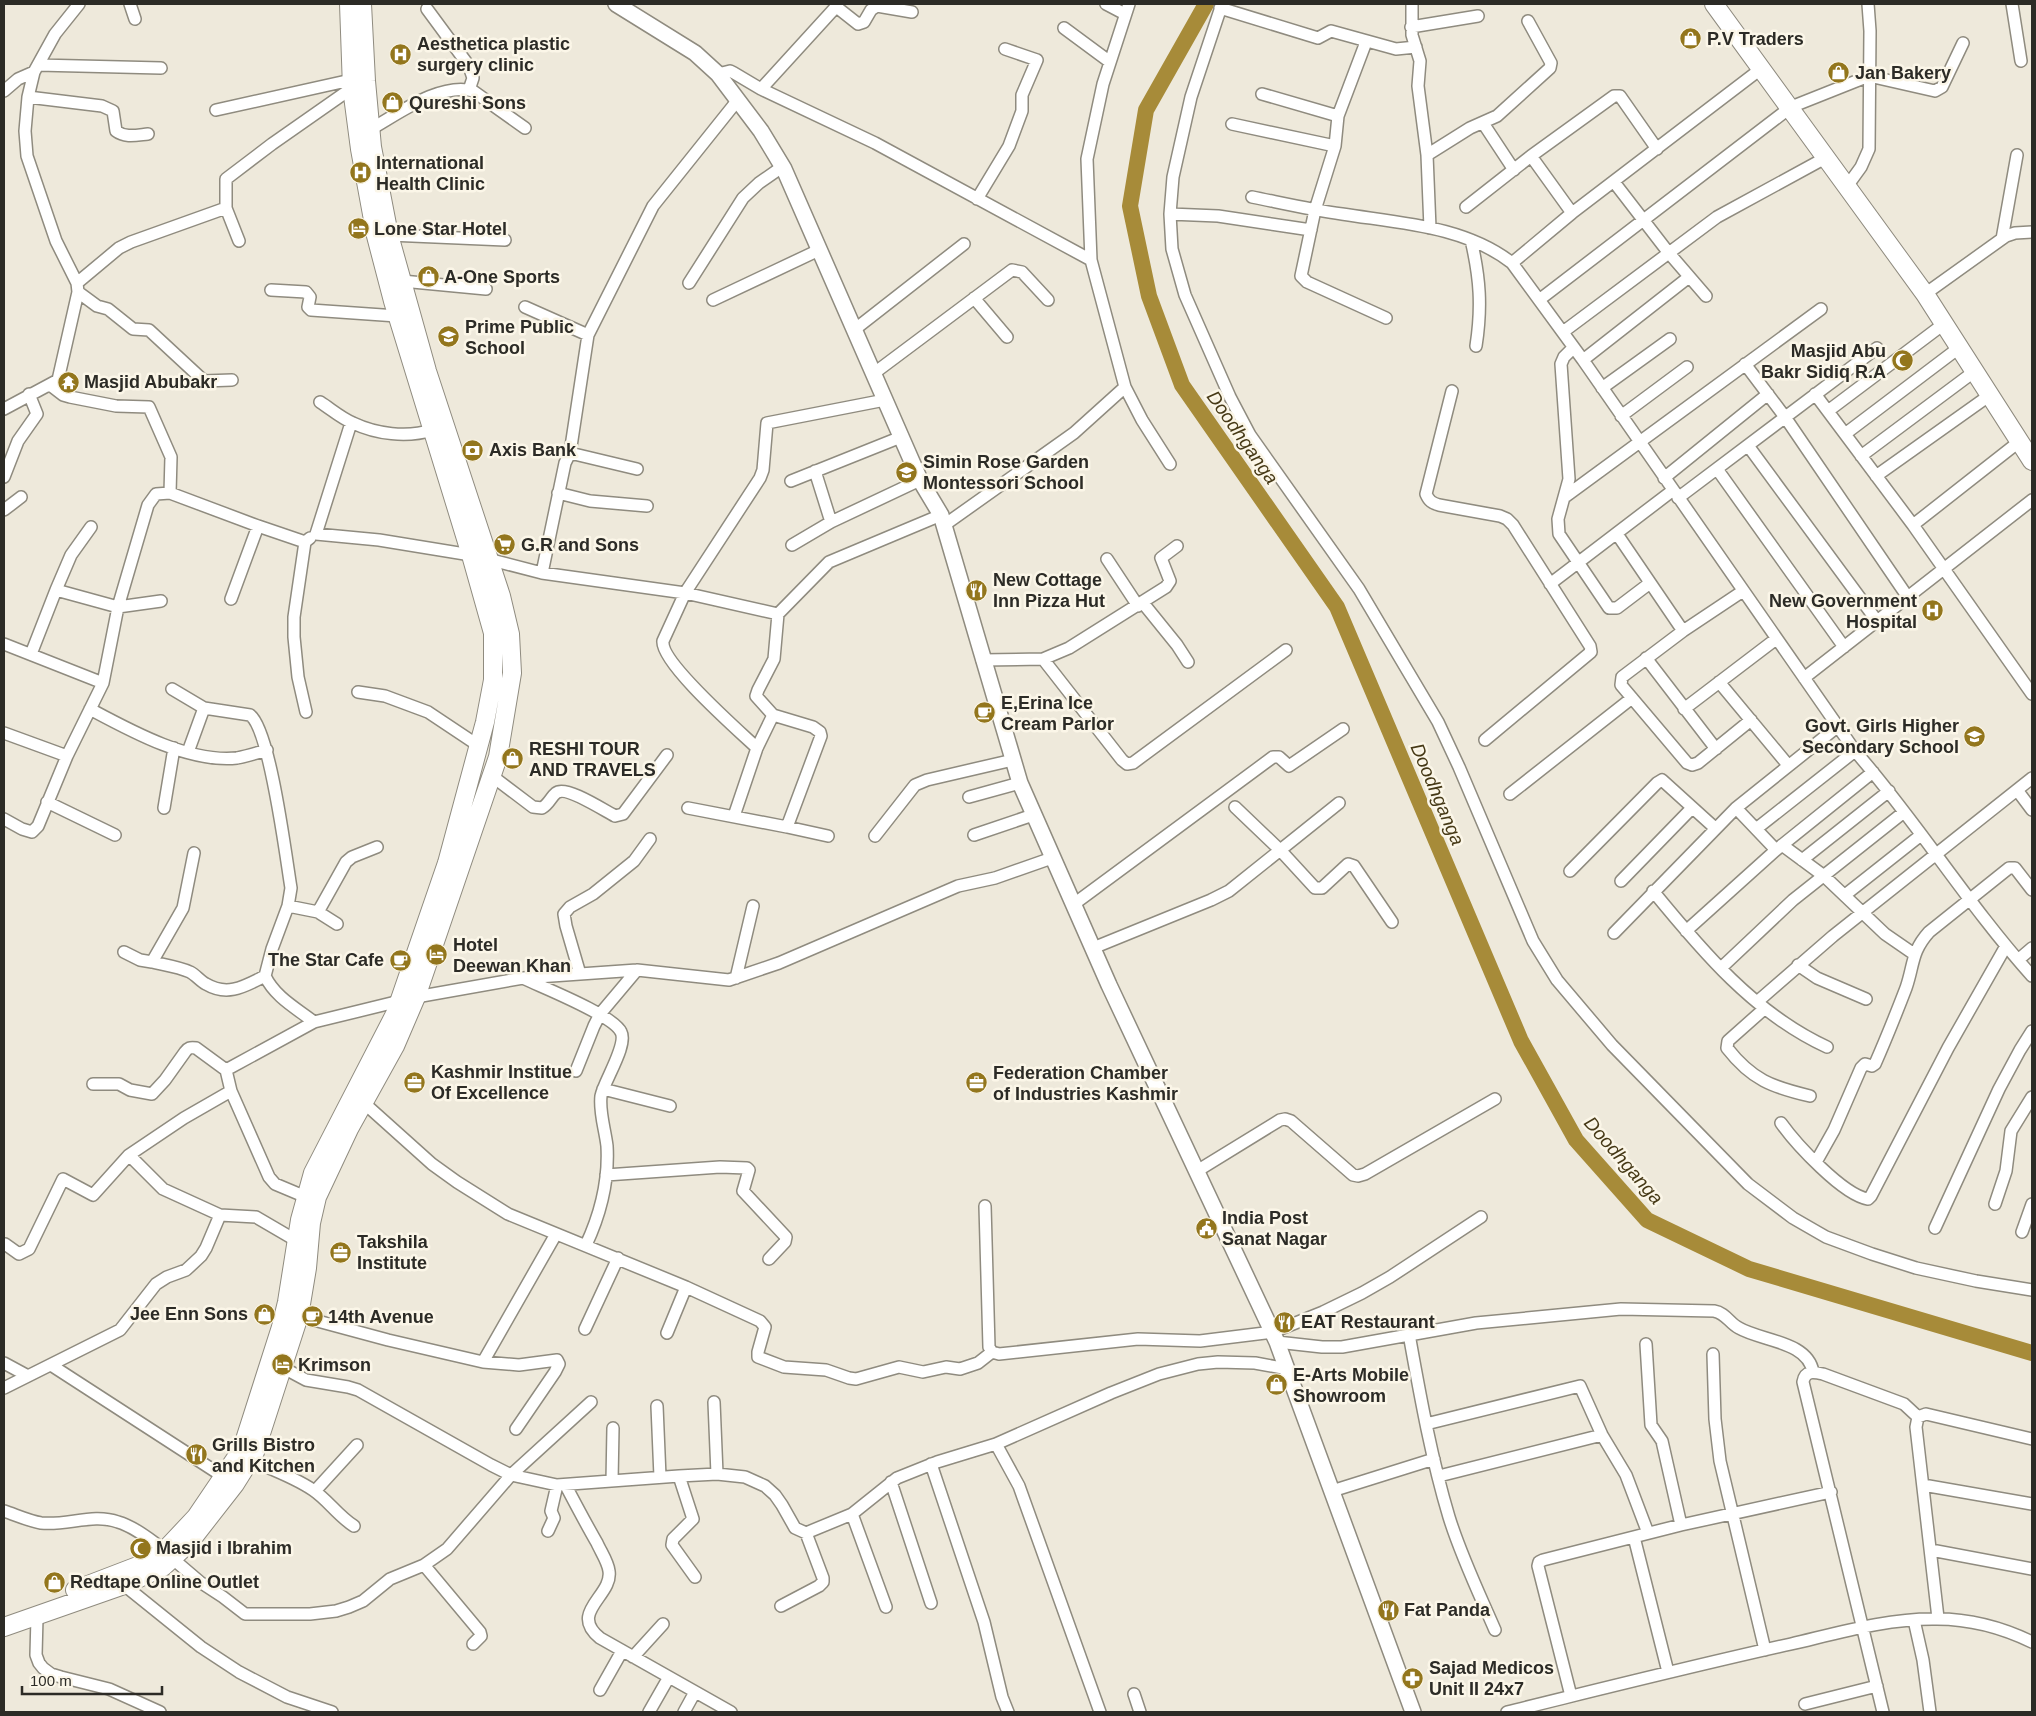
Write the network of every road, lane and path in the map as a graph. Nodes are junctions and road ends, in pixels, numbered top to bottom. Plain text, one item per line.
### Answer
1 (79, 4) edge
2 (130, 4) edge
3 (349, 4) edge
4 (362, 4) edge
5 (616, 4) edge
6 (1106, 4) edge
7 (1412, 4) edge
8 (1714, 4) edge
9 (1868, 4) edge
10 (2012, 4) edge
11 (1221, 6) edge
12 (427, 9) dead end
13 (1127, 9) edge
14 (912, 12) dead end
15 (1478, 16) dead end
16 (135, 19) dead end
17 (1528, 21) dead end
18 (1411, 27) junction
19 (1064, 28) dead end
20 (1366, 42) junction
21 (1963, 43) dead end
22 (1416, 47) junction
23 (1005, 49) dead end
24 (2021, 61) dead end
25 (1110, 62) junction
26 (161, 68) dead end
27 (1762, 68) junction
28 (36, 69) junction
29 (718, 74) junction
30 (1869, 76) junction
31 (351, 84) junction
32 (761, 89) junction
33 (469, 90) junction
34 (4, 91) edge
35 (1262, 94) dead end
36 (28, 97) junction
37 (737, 101) junction
38 (1791, 107) junction
39 (216, 110) dead end
40 (1338, 116) junction
41 (1484, 123) junction
42 (1232, 124) dead end
43 (525, 128) dead end
44 (370, 129) junction
45 (148, 134) dead end
46 (1334, 146) junction
47 (1657, 149) junction
48 (1427, 155) junction
49 (1532, 156) junction
50 (2017, 156) dead end
51 (1827, 157) junction
52 (782, 167) junction
53 (1514, 170) junction
54 (1614, 182) junction
55 (1848, 185) junction
56 (1252, 197) dead end
57 (977, 198) junction
58 (1466, 207) dead end
59 (226, 208) junction
60 (1315, 210) junction
61 (1572, 213) junction
62 (1170, 214) junction
63 (1642, 220) junction
64 (1430, 228) junction
65 (1311, 230) junction
66 (2032, 232) edge
67 (389, 235) junction
68 (2002, 239) junction
69 (505, 240) dead end
70 (1471, 240) junction
71 (239, 241) dead end
72 (964, 244) dead end
73 (819, 250) junction
74 (1668, 252) junction
75 (1092, 260) junction
76 (1512, 264) junction
77 (1689, 277) junction
78 (402, 281) junction
79 (689, 283) dead end
80 (78, 288) junction
81 (486, 289) dead end
82 (271, 290) dead end
83 (1925, 294) junction
84 (1706, 296) dead end
85 (974, 298) junction
86 (713, 300) dead end
87 (1048, 300) dead end
88 (1539, 300) junction
89 (525, 307) dead end
90 (1822, 309) dead end
91 (397, 316) junction
92 (1386, 318) dead end
93 (1945, 324) junction
94 (854, 330) junction
95 (1563, 332) junction
96 (588, 335) junction
97 (1007, 337) dead end
98 (1670, 339) dead end
99 (1476, 346) dead end
100 (1960, 347) junction
101 (1573, 348) junction
102 (1877, 348) dead end
103 (1583, 360) junction
104 (1745, 364) junction
105 (1686, 367) dead end
106 (1975, 371) junction
107 (873, 374) junction
108 (232, 380) dead end
109 (50, 385) junction
110 (1126, 387) junction
111 (1602, 388) junction
112 (1452, 391) dead end
113 (29, 394) junction
114 (1768, 394) junction
115 (1815, 394) junction
116 (1990, 395) junction
117 (885, 400) junction
118 (320, 402) dead end
119 (4, 409) edge
120 (1828, 411) junction
121 (1621, 416) junction
122 (1785, 417) junction
123 (351, 423) junction
124 (432, 430) junction
125 (1845, 434) junction
126 (901, 437) junction
127 (2020, 441) junction
128 (1640, 444) junction
129 (1749, 447) junction
130 (570, 453) junction
131 (1862, 456) junction
132 (2032, 461) edge
133 (1170, 464) dead end
134 (637, 469) dead end
135 (1718, 469) junction
136 (815, 471) junction
137 (1876, 476) junction
138 (4, 477) edge
139 (1664, 478) junction
140 (920, 480) junction
141 (790, 482) dead end
142 (170, 493) junction
143 (558, 493) junction
144 (1675, 495) junction
145 (1566, 496) junction
146 (21, 497) dead end
147 (2032, 500) edge
148 (648, 506) dead end
149 (4, 510) edge
150 (942, 521) junction
151 (831, 522) junction
152 (1913, 525) junction
153 (258, 526) junction
154 (91, 527) dead end
155 (316, 534) junction
156 (1617, 534) junction
157 (305, 542) junction
158 (792, 545) dead end
159 (1177, 546) dead end
160 (479, 557) junction
161 (1107, 560) dead end
162 (1578, 562) junction
163 (1943, 569) junction
164 (542, 573) junction
165 (1650, 583) junction
166 (1550, 584) junction
167 (56, 590) junction
168 (1743, 591) junction
169 (685, 593) junction
170 (1907, 596) junction
171 (231, 599) dead end
172 (161, 601) dead end
173 (1141, 605) junction
174 (118, 608) junction
175 (778, 614) junction
176 (1877, 621) junction
177 (1683, 631) junction
178 (1776, 639) junction
179 (4, 644) edge
180 (1844, 647) junction
181 (1286, 650) dead end
182 (31, 654) junction
183 (1646, 658) junction
184 (1043, 659) junction
185 (982, 660) junction
186 (1188, 662) dead end
187 (1804, 678) junction
188 (1719, 682) junction
189 (104, 683) junction
190 (172, 690) dead end
191 (358, 692) dead end
192 (2032, 694) edge
193 (1632, 698) junction
194 (204, 708) junction
195 (90, 709) junction
196 (1684, 709) junction
197 (306, 712) dead end
198 (773, 715) junction
199 (1751, 720) junction
200 (1837, 727) junction
201 (1343, 729) dead end
202 (4, 733) edge
203 (1485, 740) dead end
204 (479, 746) junction
205 (174, 748) junction
206 (758, 748) junction
207 (1716, 749) junction
208 (267, 750) junction
209 (1855, 751) junction
210 (188, 752) junction
211 (67, 756) junction
212 (667, 756) dead end
213 (1013, 760) junction
214 (1788, 765) junction
215 (1873, 772) junction
216 (492, 776) junction
217 (2032, 778) edge
218 (1020, 783) junction
219 (2017, 790) junction
220 (1889, 791) junction
221 (1510, 794) dead end
222 (969, 797) dead end
223 (47, 802) junction
224 (1339, 802) dead end
225 (1235, 807) dead end
226 (164, 808) dead end
227 (688, 808) dead end
228 (1692, 808) junction
229 (1736, 808) junction
230 (2032, 810) edge
231 (1904, 812) junction
232 (1033, 815) junction
233 (734, 816) junction
234 (4, 819) edge
235 (786, 827) junction
236 (1715, 828) junction
237 (1756, 829) junction
238 (115, 835) dead end
239 (974, 835) dead end
240 (1921, 835) junction
241 (828, 836) dead end
242 (875, 836) dead end
243 (650, 839) dead end
244 (377, 847) dead end
245 (1779, 848) junction
246 (1280, 851) junction
247 (194, 853) dead end
248 (1936, 856) junction
249 (1052, 858) junction
250 (1802, 860) junction
251 (1570, 871) dead end
252 (1824, 876) junction
253 (1621, 880) dead end
254 (2032, 890) edge
255 (1653, 891) junction
256 (1845, 895) junction
257 (1969, 900) junction
258 (1074, 904) junction
259 (288, 906) junction
260 (753, 906) dead end
261 (318, 912) junction
262 (1862, 913) junction
263 (1392, 922) dead end
264 (337, 924) dead end
265 (1686, 931) junction
266 (1614, 933) dead end
267 (2006, 946) junction
268 (1093, 948) junction
269 (2032, 948) edge
270 (124, 952) dead end
271 (1914, 954) junction
272 (2018, 960) junction
273 (152, 962) junction
274 (1798, 965) junction
275 (1721, 968) junction
276 (637, 970) junction
277 (580, 974) junction
278 (265, 976) junction
279 (2032, 976) edge
280 (523, 978) junction
281 (736, 978) junction
282 (1866, 999) dead end
283 (408, 1000) junction
284 (1760, 1006) junction
285 (600, 1014) junction
286 (314, 1022) junction
287 (2032, 1031) edge
288 (1828, 1046) dead end
289 (226, 1070) junction
290 (576, 1071) dead end
291 (93, 1084) dead end
292 (603, 1089) junction
293 (231, 1091) junction
294 (1810, 1096) dead end
295 (2032, 1097) edge
296 (1495, 1099) dead end
297 (364, 1103) junction
298 (670, 1106) dead end
299 (1781, 1123) dead end
300 (129, 1154) junction
301 (1816, 1162) junction
302 (1197, 1171) junction
303 (606, 1175) junction
304 (306, 1197) junction
305 (1995, 1204) dead end
306 (2032, 1204) edge
307 (985, 1206) dead end
308 (220, 1215) junction
309 (1481, 1217) dead end
310 (1935, 1228) dead end
311 (2022, 1232) dead end
312 (556, 1234) junction
313 (297, 1241) junction
314 (5, 1244) edge
315 (586, 1245) junction
316 (618, 1258) junction
317 (769, 1259) dead end
318 (686, 1286) junction
319 (2032, 1290) edge
320 (299, 1316) junction
321 (585, 1329) dead end
322 (667, 1334) dead end
323 (1409, 1334) junction
324 (1275, 1337) junction
325 (1646, 1344) dead end
326 (992, 1352) junction
327 (1713, 1354) dead end
328 (483, 1362) junction
329 (4, 1363) edge
330 (277, 1364) junction
331 (51, 1366) junction
332 (1288, 1369) junction
333 (1813, 1372) junction
334 (28, 1376) junction
335 (4, 1388) edge
336 (592, 1402) dead end
337 (714, 1402) dead end
338 (657, 1406) dead end
339 (1918, 1416) junction
340 (1426, 1424) junction
341 (614, 1428) dead end
342 (516, 1429) dead end
343 (1602, 1435) junction
344 (2032, 1439) edge
345 (996, 1444) junction
346 (357, 1445) dead end
347 (1434, 1459) junction
348 (250, 1460) junction
349 (931, 1464) junction
350 (717, 1474) junction
351 (511, 1475) junction
352 (679, 1476) junction
353 (1439, 1476) junction
354 (224, 1477) junction
355 (660, 1478) junction
356 (612, 1481) junction
357 (891, 1482) junction
358 (1923, 1485) junction
359 (562, 1486) junction
360 (315, 1491) junction
361 (1332, 1491) junction
362 (1831, 1492) junction
363 (2032, 1504) edge
364 (4, 1511) edge
365 (852, 1514) junction
366 (1732, 1514) junction
367 (1681, 1525) junction
368 (354, 1526) dead end
369 (548, 1531) dead end
370 (1648, 1533) junction
371 (806, 1534) junction
372 (1634, 1536) junction
373 (1931, 1550) junction
374 (169, 1555) junction
375 (424, 1565) junction
376 (2032, 1569) edge
377 (695, 1577) dead end
378 (124, 1585) junction
379 (930, 1603) dead end
380 (781, 1606) dead end
381 (886, 1607) dead end
382 (4, 1614) edge
383 (37, 1617) junction
384 (1938, 1618) junction
385 (1914, 1620) junction
386 (663, 1624) dead end
387 (4, 1627) edge
388 (1862, 1628) junction
389 (1495, 1630) dead end
390 (2032, 1642) edge
391 (473, 1644) dead end
392 (1765, 1650) junction
393 (622, 1651) junction
394 (633, 1657) junction
395 (1668, 1672) junction
396 (669, 1677) junction
397 (1877, 1686) junction
398 (600, 1690) dead end
399 (695, 1692) junction
400 (1134, 1694) dead end
401 (1571, 1696) junction
402 (1805, 1704) dead end
403 (160, 1712) edge
404 (332, 1712) edge
405 (649, 1712) edge
406 (684, 1712) edge
407 (731, 1712) edge
408 (1008, 1712) edge
409 (1100, 1712) edge
410 (1140, 1712) edge
411 (1412, 1712) edge
412 (1507, 1712) edge
413 (1883, 1712) edge
414 (1930, 1712) edge

1 - 28 street
2 - 16 street
3 - 31 main road
4 - 44 main road
5 - 29 main road
6 - 13 street
7 - 18 street
8 - 27 main road
9 - 30 street
10 - 24 street
11 - 20 street
11 - 62 street
12 - 33 street
13 - 25 street
14 - 32 street
15 - 18 street
17 - 41 street
18 - 22 street
19 - 25 street
20 - 22 street
20 - 40 street
21 - 30 street
22 - 48 street
23 - 57 street
25 - 75 street
26 - 28 street
27 - 38 main road
27 - 47 street
28 - 34 street
28 - 36 street
29 - 32 street
29 - 37 main road
30 - 38 street
30 - 55 street
31 - 39 street
31 - 59 street
31 - 91 main road
32 - 57 street
33 - 43 street
33 - 44 street
35 - 40 street
36 - 45 street
36 - 80 street
37 - 52 main road
37 - 96 street
38 - 51 main road
38 - 63 street
40 - 46 street
41 - 48 street
41 - 53 street
42 - 46 street
44 - 67 main road
46 - 60 street
47 - 49 street
47 - 54 street
48 - 64 street
49 - 53 street
49 - 61 street
50 - 68 street
51 - 55 main road
51 - 74 street
52 - 73 main road
52 - 79 street
53 - 58 street
54 - 61 street
54 - 63 street
55 - 83 main road
56 - 60 street
57 - 75 street
59 - 71 street
59 - 80 street
60 - 64 street
60 - 65 street
61 - 76 street
62 - 65 street
62 - 319 street
63 - 74 street
63 - 88 street
64 - 70 street
65 - 92 street
66 - 68 street
67 - 69 street
67 - 78 main road
68 - 83 street
70 - 76 street
70 - 99 street
72 - 94 street
73 - 86 street
73 - 94 main road
74 - 77 street
74 - 95 street
75 - 110 street
76 - 88 street
77 - 84 street
77 - 103 street
78 - 81 street
78 - 160 main road
80 - 108 street
80 - 109 street
82 - 91 street
83 - 93 main road
85 - 87 street
85 - 97 street
85 - 107 street
88 - 95 street
89 - 96 street
90 - 104 street
91 - 124 main road
93 - 100 main road
93 - 120 street
94 - 107 main road
95 - 101 street
96 - 130 street
98 - 111 street
100 - 106 main road
100 - 125 street
101 - 103 street
101 - 145 street
102 - 115 street
103 - 111 street
104 - 114 street
104 - 128 street
105 - 121 street
106 - 116 main road
106 - 131 street
107 - 117 main road
109 - 113 street
109 - 142 street
110 - 133 street
110 - 150 street
111 - 121 street
112 - 166 street
113 - 119 street
113 - 138 street
114 - 122 street
114 - 139 street
115 - 120 street
115 - 122 street
116 - 127 main road
116 - 137 street
117 - 126 main road
117 - 169 street
118 - 123 street
120 - 125 street
121 - 128 street
122 - 129 street
122 - 170 street
123 - 124 street
123 - 155 street
124 - 160 main road
125 - 131 street
126 - 136 street
126 - 140 main road
127 - 132 main road
127 - 152 street
128 - 139 street
128 - 145 street
129 - 135 street
129 - 176 street
130 - 134 street
130 - 143 street
131 - 137 street
135 - 144 street
135 - 180 street
136 - 141 street
136 - 151 street
137 - 152 street
139 - 144 street
140 - 150 main road
140 - 151 street
142 - 153 street
142 - 174 street
143 - 148 street
143 - 164 street
144 - 156 street
144 - 168 street
145 - 162 street
146 - 149 street
147 - 163 street
150 - 175 street
150 - 185 main road
151 - 158 street
152 - 163 street
153 - 157 street
153 - 171 street
154 - 167 street
155 - 157 street
155 - 160 street
156 - 162 street
156 - 165 street
157 - 197 street
159 - 173 street
160 - 164 street
160 - 204 main road
160 - 216 main road
161 - 173 street
162 - 165 street
162 - 166 street
163 - 170 street
163 - 192 street
164 - 169 street
165 - 177 street
166 - 203 street
167 - 174 street
167 - 182 street
168 - 177 street
168 - 178 street
169 - 175 street
169 - 206 street
170 - 176 street
172 - 174 street
173 - 184 street
173 - 186 street
174 - 189 street
175 - 198 street
176 - 180 street
177 - 183 street
178 - 187 street
178 - 188 street
179 - 182 street
180 - 187 street
181 - 184 street
182 - 189 street
183 - 193 street
183 - 196 street
184 - 185 street
185 - 213 main road
187 - 200 street
188 - 196 street
188 - 199 street
189 - 195 street
190 - 194 street
191 - 204 street
193 - 207 street
193 - 221 street
194 - 208 street
194 - 210 street
195 - 205 street
195 - 211 street
196 - 207 street
198 - 206 street
198 - 235 street
199 - 207 street
199 - 214 street
200 - 209 street
200 - 214 street
201 - 258 street
202 - 211 street
204 - 283 main road
205 - 210 street
205 - 226 street
206 - 233 street
208 - 210 street
208 - 259 street
209 - 215 street
209 - 237 street
211 - 223 street
212 - 216 street
213 - 218 main road
213 - 242 street
214 - 229 street
215 - 220 street
215 - 245 street
216 - 283 main road
217 - 219 street
218 - 222 street
218 - 232 main road
219 - 230 street
219 - 248 street
220 - 231 street
220 - 250 street
223 - 234 street
223 - 238 street
224 - 246 street
225 - 246 street
227 - 233 street
228 - 236 street
228 - 251 street
228 - 253 street
229 - 236 street
229 - 237 street
231 - 240 street
231 - 252 street
232 - 239 street
232 - 249 main road
233 - 235 street
235 - 241 street
236 - 255 street
237 - 245 street
240 - 248 street
240 - 256 street
243 - 277 street
244 - 261 street
245 - 250 street
245 - 265 street
246 - 263 street
246 - 268 street
247 - 273 street
248 - 257 street
248 - 262 street
249 - 258 main road
249 - 281 street
250 - 252 street
252 - 256 street
252 - 275 street
254 - 257 street
255 - 265 street
255 - 266 street
256 - 262 street
257 - 267 street
257 - 271 street
258 - 268 main road
259 - 261 street
259 - 278 street
260 - 281 street
261 - 264 street
262 - 271 street
262 - 274 street
265 - 275 street
267 - 272 street
267 - 301 street
268 - 302 main road
269 - 272 street
270 - 273 street
271 - 301 street
272 - 279 street
273 - 278 street
274 - 282 street
274 - 284 street
275 - 284 street
276 - 277 street
276 - 281 street
276 - 285 street
277 - 280 street
278 - 286 street
280 - 283 street
280 - 285 street
283 - 286 street
283 - 297 main road
283 - 304 main road
284 - 288 street
284 - 294 street
285 - 290 street
285 - 292 street
286 - 289 street
287 - 310 street
289 - 291 street
289 - 293 street
292 - 298 street
292 - 303 street
293 - 300 street
293 - 304 street
295 - 305 street
296 - 302 street
297 - 312 street
297 - 320 main road
299 - 301 street
300 - 308 street
300 - 314 street
302 - 324 main road
303 - 315 street
303 - 317 street
304 - 313 main road
306 - 311 street
307 - 326 street
308 - 313 street
308 - 331 street
309 - 324 street
312 - 315 street
312 - 328 street
313 - 330 main road
315 - 316 street
316 - 318 street
316 - 321 street
318 - 322 street
318 - 326 street
320 - 328 street
320 - 330 main road
323 - 324 street
323 - 333 street
323 - 340 street
324 - 326 street
324 - 332 main road
325 - 367 street
327 - 366 street
328 - 342 street
329 - 334 street
330 - 348 main road
330 - 351 street
330 - 354 main road
331 - 334 street
331 - 354 street
332 - 345 street
332 - 361 main road
333 - 339 street
333 - 362 street
334 - 335 street
336 - 351 street
337 - 350 street
338 - 355 street
339 - 344 street
339 - 358 street
340 - 343 street
340 - 347 street
341 - 356 street
343 - 353 street
343 - 370 street
345 - 349 street
345 - 409 street
346 - 360 street
347 - 353 street
347 - 361 street
348 - 360 street
348 - 374 main road
349 - 357 street
349 - 408 street
350 - 352 street
350 - 371 street
351 - 359 street
351 - 375 street
352 - 355 street
352 - 377 street
353 - 389 street
354 - 374 main road
355 - 356 street
356 - 359 street
357 - 365 street
357 - 379 street
358 - 363 street
358 - 373 street
359 - 369 street
359 - 393 street
360 - 368 street
361 - 411 main road
362 - 366 street
362 - 388 street
364 - 374 street
365 - 371 street
365 - 381 street
366 - 367 street
366 - 392 street
367 - 370 street
370 - 372 street
371 - 380 street
372 - 395 street
372 - 401 street
373 - 376 street
373 - 384 street
374 - 375 street
374 - 378 main road
374 - 382 main road
375 - 391 street
378 - 383 main road
378 - 404 street
383 - 387 main road
383 - 403 street
384 - 385 street
384 - 390 street
385 - 388 street
385 - 414 street
386 - 394 street
388 - 392 street
388 - 397 street
392 - 395 street
393 - 394 street
393 - 398 street
394 - 396 street
395 - 401 street
396 - 399 street
396 - 405 street
397 - 402 street
397 - 413 street
399 - 406 street
399 - 407 street
400 - 410 street
401 - 412 street

